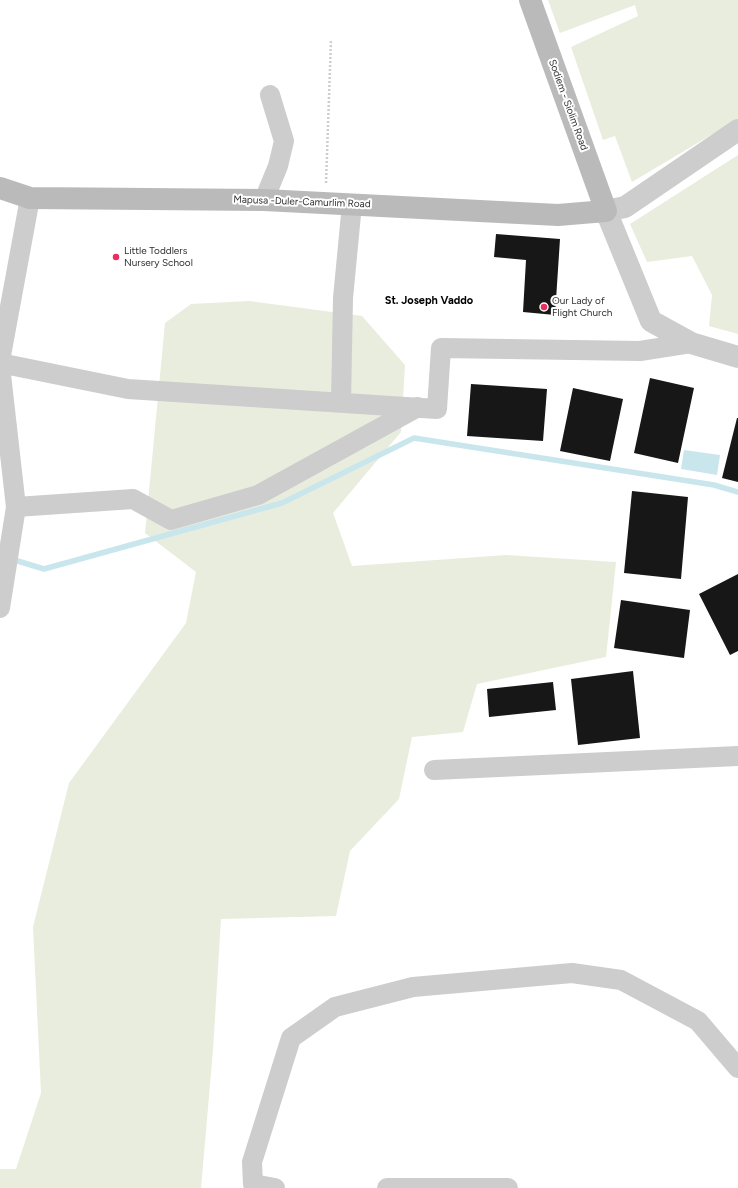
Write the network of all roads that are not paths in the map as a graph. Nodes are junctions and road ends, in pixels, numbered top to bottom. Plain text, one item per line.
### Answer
1 (530, 0) edge
2 (270, 95) dead end
3 (738, 130) edge
4 (0, 188) edge
5 (30, 198) junction
6 (264, 200) junction
7 (352, 204) junction
8 (606, 211) junction
9 (691, 343) junction
10 (738, 357) edge
11 (0, 362) edge
12 (0, 366) edge
13 (341, 402) junction
14 (418, 407) junction
15 (16, 507) junction
16 (0, 608) edge
17 (738, 756) edge
18 (434, 770) dead end
19 (738, 1068) edge
20 (275, 1188) edge
21 (387, 1188) edge
22 (508, 1188) edge

1 - 8 main road, Sodiem - Siolim Road
2 - 6 street
3 - 8 street
4 - 5 main road, Mapusa -Duler-Camurlim Road
5 - 6 main road, Mapusa -Duler-Camurlim Road
5 - 11 street
6 - 7 main road, Mapusa -Duler-Camurlim Road
7 - 8 main road, Mapusa -Duler-Camurlim Road
7 - 13 street
8 - 9 street
9 - 10 street
9 - 14 street
11 - 13 street
12 - 15 street
13 - 14 street
14 - 15 street
15 - 16 street
17 - 18 street
19 - 20 street
21 - 22 street

